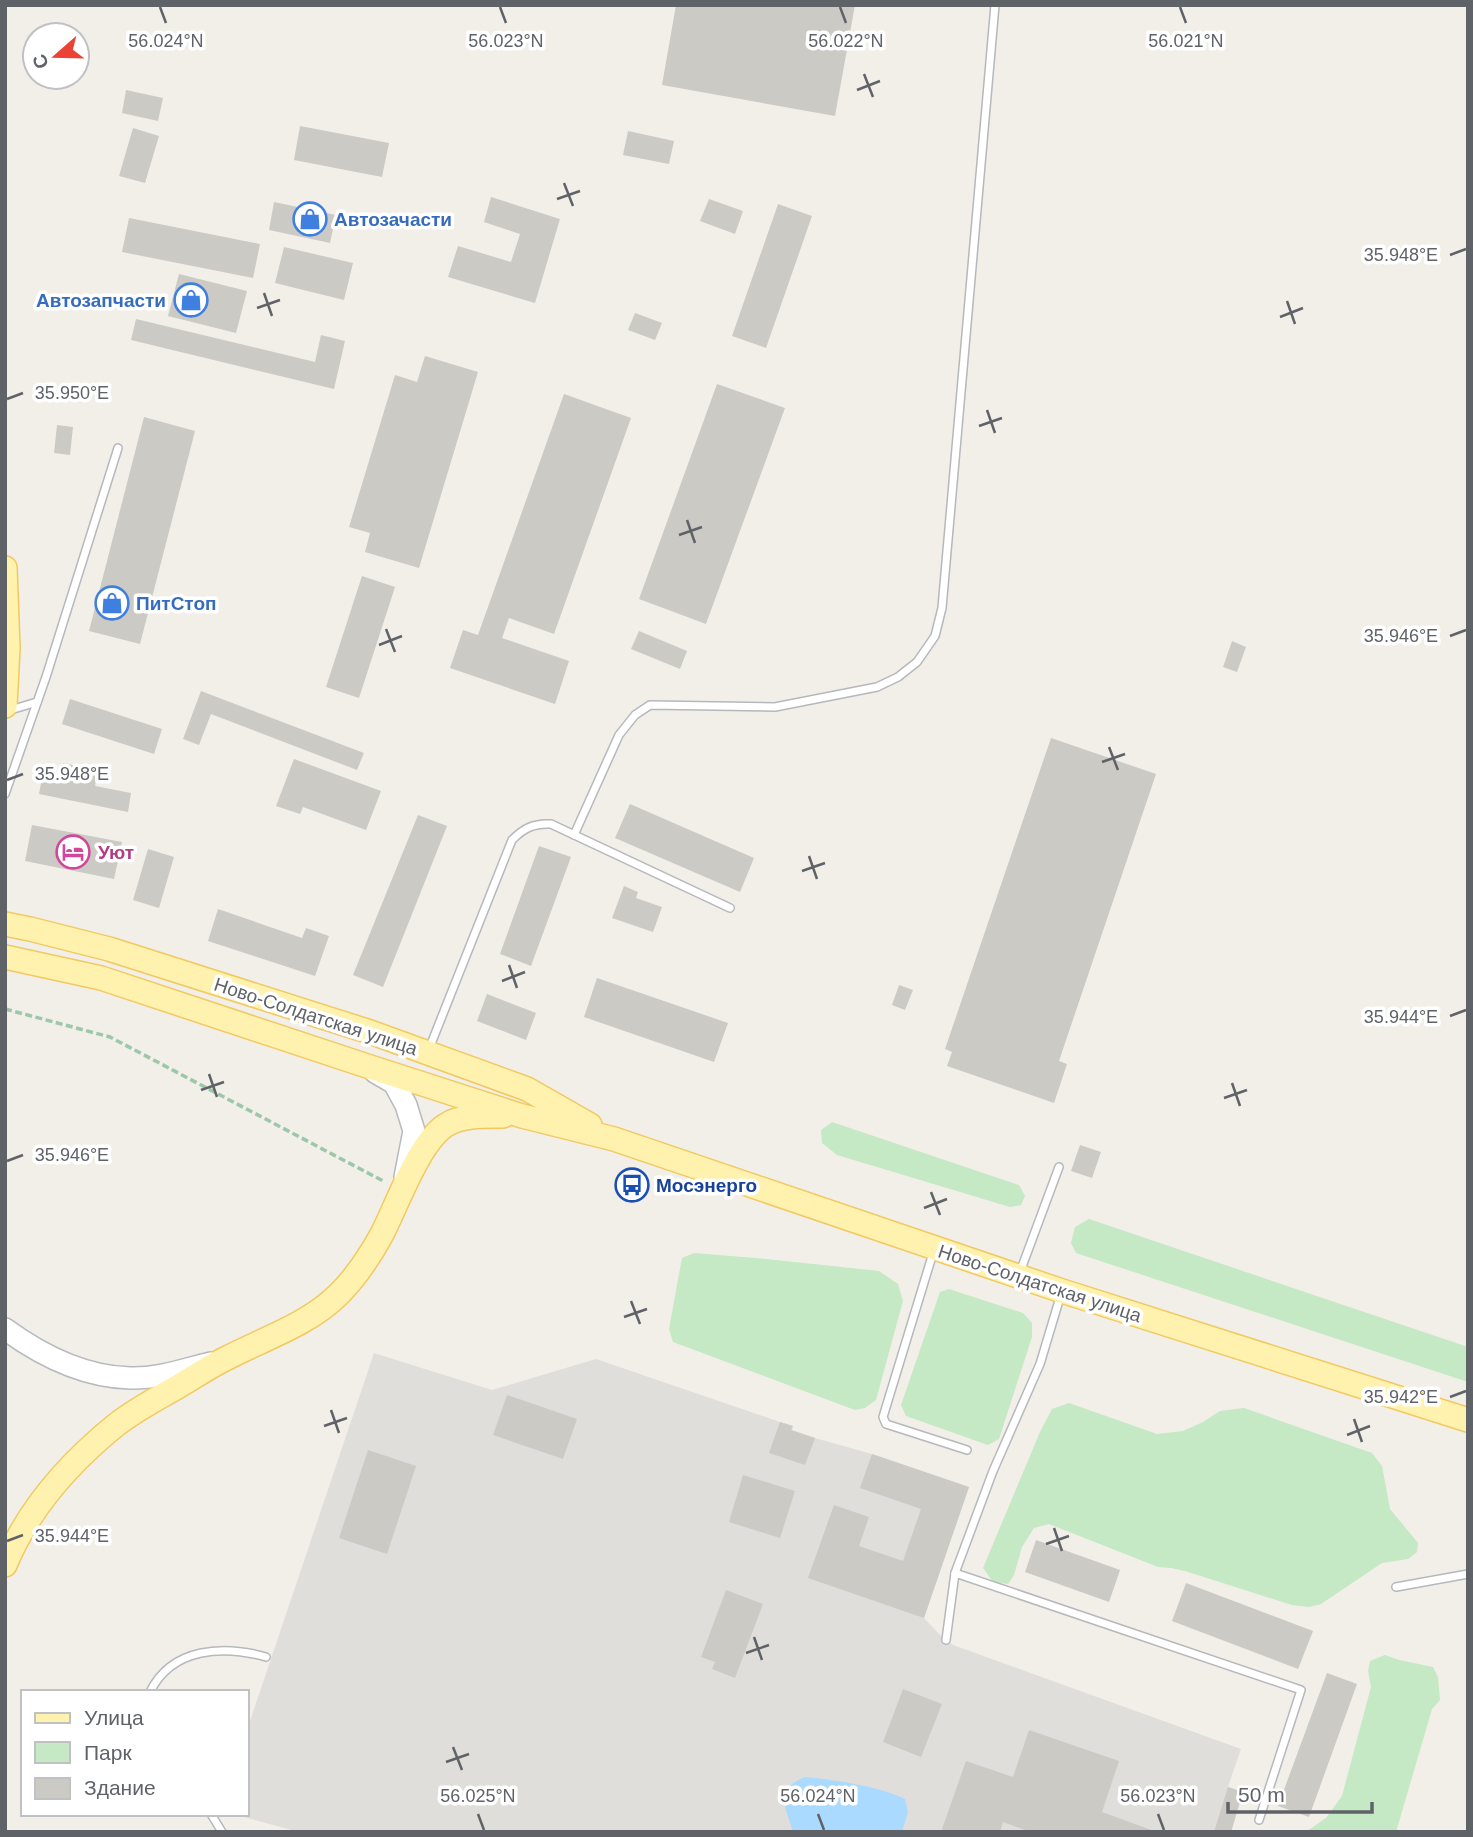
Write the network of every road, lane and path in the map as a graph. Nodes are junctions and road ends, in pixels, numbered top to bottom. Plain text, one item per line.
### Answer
1 (995, 5) edge
2 (118, 448) dead end
3 (5, 568) edge
4 (37, 702) junction
5 (5, 706) edge
6 (5, 712) edge
7 (5, 794) edge
8 (575, 835) junction
9 (5, 907) edge
10 (730, 908) dead end
11 (5, 924) edge
12 (30, 929) junction
13 (5, 957) edge
14 (5, 1009) edge
15 (428, 1053) junction
16 (364, 1065) junction
17 (522, 1116) junction
18 (614, 1139) junction
19 (1059, 1167) dead end
20 (395, 1186) junction
21 (935, 1248) junction
22 (1018, 1276) junction
23 (1062, 1291) junction
24 (5, 1329) edge
25 (223, 1360) junction
26 (1468, 1420) edge
27 (968, 1450) dead end
28 (5, 1565) edge
29 (955, 1573) junction
30 (1468, 1574) edge
31 (1396, 1587) dead end
32 (946, 1640) dead end
33 (266, 1657) dead end
34 (151, 1690) edge
35 (212, 1816) edge
36 (1259, 1820) dead end
37 (222, 1832) edge

1 - 8 lane
2 - 4 lane
3 - 5 main road
4 - 6 lane
4 - 7 lane
8 - 10 lane
8 - 15 lane
9 - 12 main road
11 - 12 main road, Ново-Солдатская улица
12 - 15 main road, Ново-Солдатская улица
13 - 16 main road, Ново-Солдатская улица
14 - 20 path
15 - 18 main road, Ново-Солдатская улица
16 - 17 main road, Ново-Солдатская улица
16 - 20 main road
17 - 18 main road, Ново-Солдатская улица
17 - 20 main road
18 - 21 main road, Ново-Солдатская улица
19 - 22 lane
20 - 25 main road
21 - 22 main road, Ново-Солдатская улица
21 - 27 lane
22 - 23 main road, Ново-Солдатская улица
23 - 26 main road, Ново-Солдатская улица
23 - 29 lane
24 - 25 main road
25 - 28 main road
29 - 32 lane
29 - 36 lane
30 - 31 lane
33 - 34 lane
35 - 37 lane

